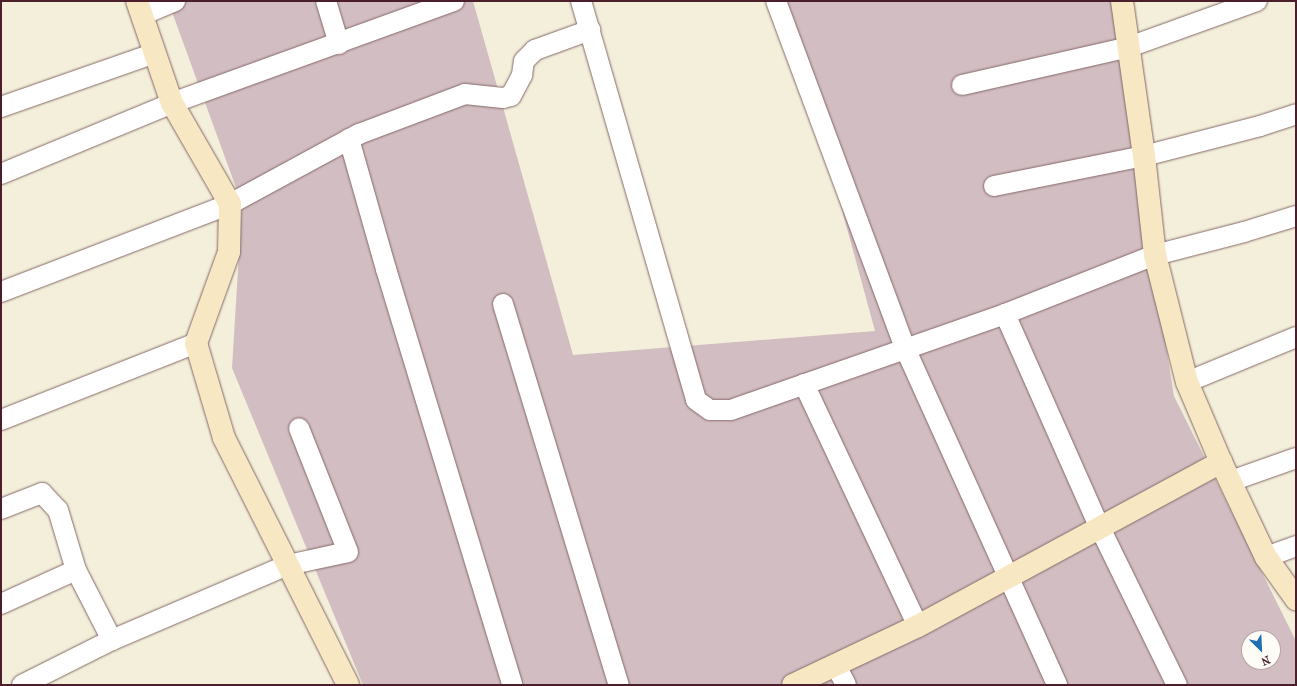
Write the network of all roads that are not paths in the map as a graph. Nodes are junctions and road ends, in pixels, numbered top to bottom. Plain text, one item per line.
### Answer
1 (175, 1) edge
2 (326, 1) edge
3 (454, 1) edge
4 (581, 1) edge
5 (776, 1) edge
6 (1122, 1) edge
7 (1248, 3) edge
8 (140, 8) edge
9 (590, 30) junction
10 (339, 44) junction
11 (1129, 47) junction
12 (155, 53) junction
13 (962, 85) dead end
14 (172, 103) junction
15 (1, 107) edge
16 (1296, 114) edge
17 (349, 139) junction
18 (1144, 156) junction
19 (1, 174) edge
20 (994, 186) dead end
21 (230, 204) junction
22 (1296, 216) edge
23 (1155, 255) junction
24 (1, 292) edge
25 (503, 304) dead end
26 (1005, 314) junction
27 (1296, 337) edge
28 (196, 343) junction
29 (905, 348) junction
30 (1187, 382) junction
31 (804, 384) junction
32 (1, 420) edge
33 (299, 428) dead end
34 (1296, 458) edge
35 (1221, 462) junction
36 (1231, 481) junction
37 (1, 509) edge
38 (1100, 528) junction
39 (1296, 546) edge
40 (1266, 557) junction
41 (288, 565) junction
42 (76, 570) junction
43 (1007, 578) junction
44 (1296, 599) edge
45 (1, 604) edge
46 (918, 626) junction
47 (112, 640) junction
48 (836, 666) junction
49 (346, 684) edge
50 (22, 685) edge
51 (512, 685) edge
52 (619, 685) edge
53 (793, 685) edge
54 (846, 685) edge
55 (1057, 685) edge
56 (1177, 685) edge

1 - 8 street
2 - 10 street
3 - 10 street
4 - 9 street
5 - 29 street
6 - 11 street
7 - 11 street
8 - 12 street
9 - 17 street
9 - 31 street
10 - 14 street
11 - 13 street
11 - 18 street
12 - 14 street
12 - 15 street
14 - 19 street
14 - 21 street
16 - 18 street
17 - 21 street
17 - 51 street
18 - 20 street
18 - 23 street
21 - 24 street
21 - 28 street
22 - 23 street
23 - 26 street
23 - 30 street
25 - 52 street
26 - 29 street
26 - 38 street
27 - 30 street
28 - 32 street
28 - 41 street
29 - 31 street
29 - 43 street
30 - 35 street
31 - 46 street
33 - 41 street
34 - 36 street
35 - 36 street
35 - 38 street
36 - 40 street
37 - 42 street
38 - 43 street
38 - 56 street
39 - 40 street
40 - 44 street
41 - 47 street
41 - 49 street
42 - 45 street
42 - 47 street
43 - 46 street
43 - 55 street
46 - 48 street
47 - 50 street
48 - 53 street
48 - 54 street

